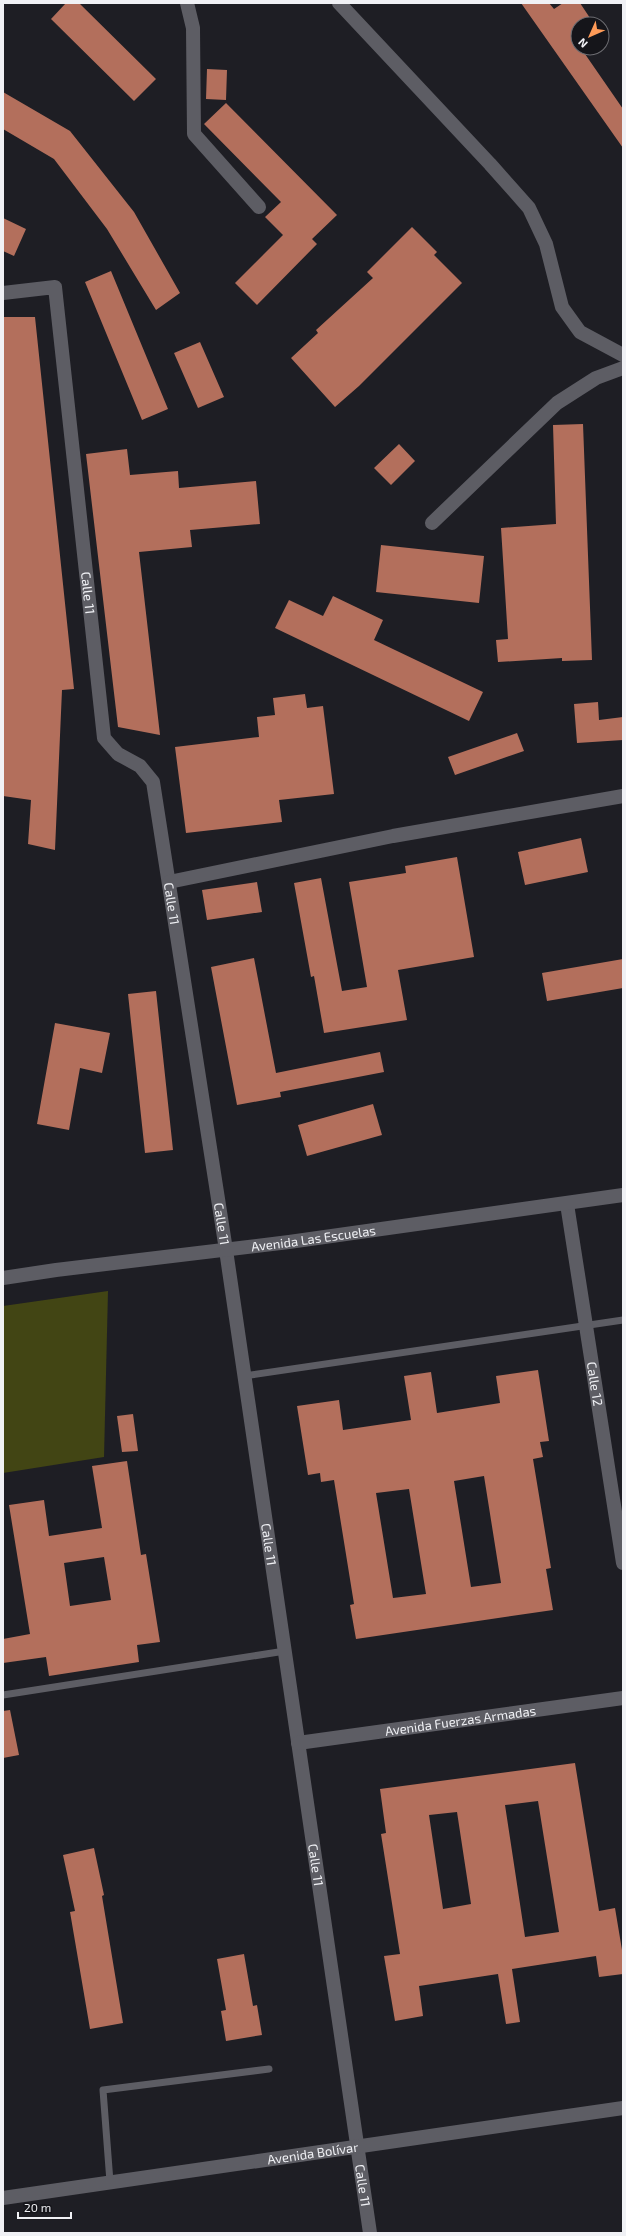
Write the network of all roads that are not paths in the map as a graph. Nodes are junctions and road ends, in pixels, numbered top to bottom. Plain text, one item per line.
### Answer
1 (187, 3) edge
2 (339, 3) edge
3 (259, 207) dead end
4 (3, 292) edge
5 (623, 355) edge
6 (623, 368) edge
7 (432, 523) dead end
8 (623, 796) edge
9 (169, 882) junction
10 (623, 1195) edge
11 (567, 1204) junction
12 (226, 1250) junction
13 (3, 1278) edge
14 (623, 1320) edge
15 (586, 1325) junction
16 (244, 1376) junction
17 (623, 1564) edge
18 (285, 1651) junction
19 (3, 1695) edge
20 (623, 1698) edge
21 (298, 1743) junction
22 (269, 2069) dead end
23 (623, 2108) edge
24 (358, 2146) junction
25 (110, 2182) junction
26 (3, 2198) edge
27 (370, 2233) edge

1 - 3 street
2 - 5 street
4 - 9 street, Calle 11
6 - 7 street
8 - 9 street
9 - 12 street, Calle 11
10 - 11 street, Avenida Las Escuelas
11 - 12 street, Avenida Las Escuelas
11 - 15 street, Calle 12
12 - 13 street, Avenida Las Escuelas
12 - 16 street, Calle 11
14 - 15 lane
15 - 16 lane
15 - 17 street, Calle 12
16 - 18 street, Calle 11
18 - 19 lane
18 - 21 street, Calle 11
20 - 21 street, Avenida Fuerzas Armadas
21 - 24 street, Calle 11
22 - 25 lane
23 - 24 street, Avenida Bolívar
24 - 25 street, Avenida Bolívar
24 - 27 street, Calle 11
25 - 26 street, Avenida Bolívar

